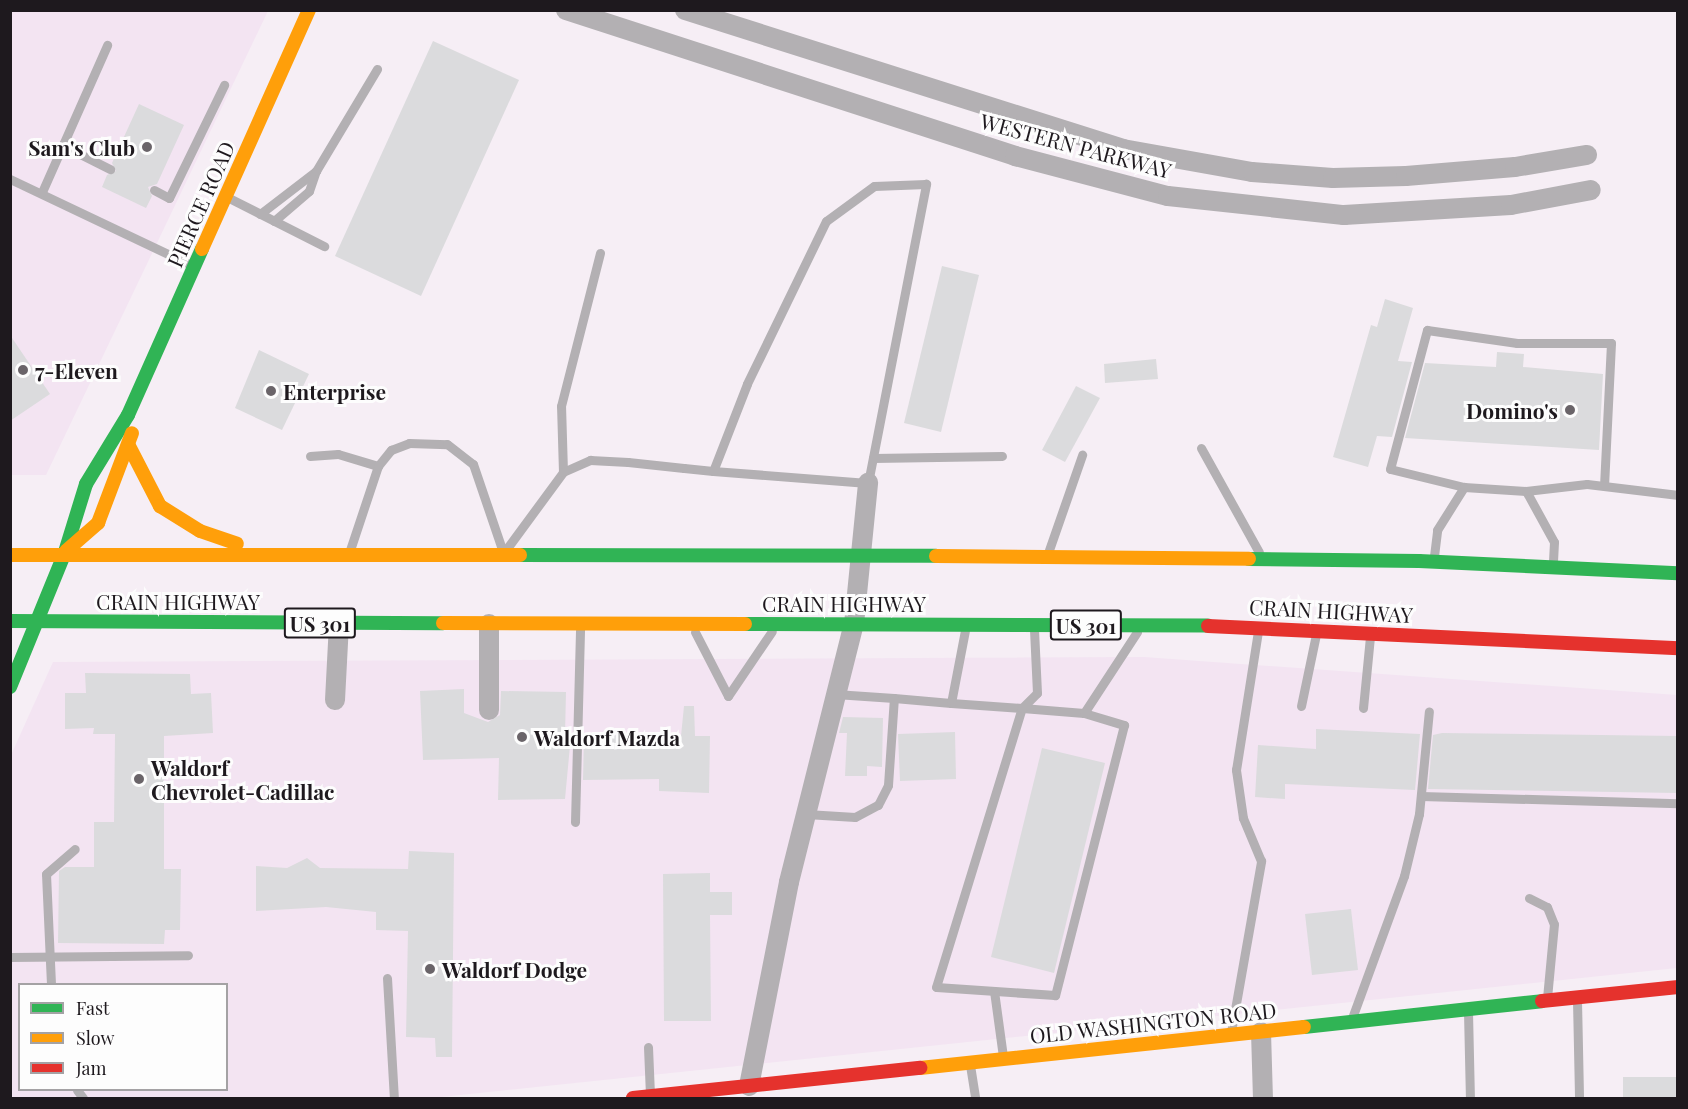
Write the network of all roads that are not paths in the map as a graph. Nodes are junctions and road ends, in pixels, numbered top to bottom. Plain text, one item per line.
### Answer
1 (309, 10) edge
2 (566, 10) edge
3 (685, 10) edge
4 (107, 45) dead end
5 (377, 69) dead end
6 (224, 85) dead end
7 (62, 146) junction
8 (1587, 155) dead end
9 (110, 169) dead end
10 (316, 171) junction
11 (10, 179) edge
12 (154, 190) dead end
13 (1592, 190) dead end
14 (42, 192) junction
15 (227, 197) junction
16 (260, 214) junction
17 (273, 221) junction
18 (324, 246) dead end
19 (600, 253) dead end
20 (196, 268) junction
21 (128, 415) junction
22 (129, 446) junction
23 (1201, 448) dead end
24 (1082, 455) dead end
25 (310, 456) dead end
26 (1002, 456) dead end
27 (873, 458) junction
28 (378, 466) junction
29 (713, 471) junction
30 (563, 472) junction
31 (868, 483) junction
32 (1604, 486) junction
33 (1464, 487) junction
34 (1526, 491) junction
35 (1677, 495) edge
36 (65, 552) junction
37 (261, 553) junction
38 (349, 553) junction
39 (504, 554) junction
40 (10, 555) edge
41 (858, 555) junction
42 (1046, 558) junction
43 (1433, 561) junction
44 (1264, 562) junction
45 (1552, 567) junction
46 (1677, 573) edge
47 (10, 621) edge
48 (37, 621) junction
49 (339, 623) junction
50 (489, 624) junction
51 (580, 624) junction
52 (692, 624) junction
53 (777, 624) junction
54 (854, 624) junction
55 (966, 624) junction
56 (1034, 624) junction
57 (1142, 625) junction
58 (1258, 626) junction
59 (1317, 631) junction
60 (1371, 634) junction
61 (1677, 648) edge
62 (10, 687) edge
63 (836, 694) junction
64 (894, 698) junction
65 (334, 700) dead end
66 (951, 703) junction
67 (1301, 706) dead end
68 (1022, 708) junction
69 (1363, 708) dead end
70 (489, 710) dead end
71 (1429, 711) dead end
72 (1084, 713) junction
73 (1421, 796) junction
74 (1677, 803) edge
75 (806, 814) junction
76 (575, 822) dead end
77 (75, 849) dead end
78 (1529, 898) dead end
79 (188, 956) dead end
80 (10, 957) edge
81 (47, 958) junction
82 (387, 978) dead end
83 (51, 983) edge
84 (1677, 987) edge
85 (994, 991) junction
86 (1577, 998) junction
87 (1547, 1001) junction
88 (1468, 1009) junction
89 (1350, 1022) junction
90 (1261, 1032) junction
91 (1231, 1035) junction
92 (648, 1047) dead end
93 (1003, 1059) junction
94 (970, 1063) junction
95 (749, 1086) junction
96 (651, 1097) junction
97 (394, 1098) edge
98 (633, 1098) edge
99 (975, 1098) edge
100 (1263, 1098) edge
101 (1470, 1098) edge
102 (1579, 1098) edge

1 - 15 main road, PIERCE ROAD
2 - 13 street, WESTERN PARKWAY
3 - 8 street, WESTERN PARKWAY
4 - 7 lane
5 - 10 lane
6 - 12 lane
7 - 9 lane
7 - 14 lane
10 - 16 lane
10 - 17 lane
11 - 14 lane
14 - 20 lane
15 - 16 lane
15 - 20 main road, PIERCE ROAD
16 - 17 lane
17 - 18 lane
19 - 30 lane
20 - 21 main road, PIERCE ROAD
21 - 22 main road, PIERCE ROAD
21 - 36 main road, PIERCE ROAD
22 - 36 main road, PIERCE ROAD
22 - 37 main road
23 - 44 lane
24 - 42 lane
25 - 28 lane
26 - 27 lane
27 - 29 lane
27 - 31 lane
28 - 38 lane
28 - 39 lane
29 - 30 lane
29 - 31 lane
30 - 39 lane
31 - 41 street
32 - 33 lane
32 - 34 lane
32 - 35 lane
33 - 34 lane
33 - 43 lane
34 - 45 lane
36 - 37 main road
36 - 40 main road
36 - 48 main road
37 - 38 main road
38 - 39 main road
39 - 41 main road
41 - 42 main road
41 - 54 street
42 - 44 main road
43 - 44 main road
43 - 45 main road
45 - 46 main road
47 - 48 main road, CRAIN HIGHWAY / US 301
48 - 49 main road, CRAIN HIGHWAY / US 301
48 - 62 main road
49 - 50 main road, CRAIN HIGHWAY / US 301
49 - 65 street
50 - 51 main road, CRAIN HIGHWAY / US 301
50 - 70 street
51 - 52 main road, CRAIN HIGHWAY / US 301
51 - 76 lane
52 - 53 main road, CRAIN HIGHWAY / US 301
52 - 53 lane
53 - 54 main road, CRAIN HIGHWAY / US 301
54 - 55 main road, CRAIN HIGHWAY / US 301
54 - 63 street
55 - 56 main road, CRAIN HIGHWAY / US 301
55 - 66 lane
56 - 57 main road, CRAIN HIGHWAY / US 301
56 - 68 lane
57 - 58 main road, CRAIN HIGHWAY / US 301
57 - 72 lane
58 - 59 main road, CRAIN HIGHWAY / US 301
58 - 91 lane
59 - 60 main road, CRAIN HIGHWAY / US 301
59 - 67 lane
60 - 61 main road, CRAIN HIGHWAY / US 301
60 - 69 lane
63 - 64 lane
63 - 75 street
64 - 66 lane
64 - 75 lane
66 - 68 lane
68 - 72 lane
68 - 85 lane
71 - 73 lane
72 - 85 lane
73 - 74 lane
73 - 89 lane
75 - 95 street
77 - 81 lane
78 - 87 lane
79 - 81 lane
80 - 81 lane
81 - 83 lane
82 - 97 lane
84 - 86 main road, OLD WASHINGTON ROAD
85 - 93 lane
86 - 87 main road, OLD WASHINGTON ROAD
86 - 102 lane
87 - 88 main road, OLD WASHINGTON ROAD
88 - 89 main road, OLD WASHINGTON ROAD
88 - 101 lane
89 - 90 main road, OLD WASHINGTON ROAD
90 - 91 main road, OLD WASHINGTON ROAD
90 - 100 street
91 - 93 main road, OLD WASHINGTON ROAD
92 - 96 lane
93 - 94 main road, OLD WASHINGTON ROAD
94 - 95 main road, OLD WASHINGTON ROAD
94 - 99 lane
95 - 96 main road, OLD WASHINGTON ROAD
96 - 98 main road, OLD WASHINGTON ROAD

